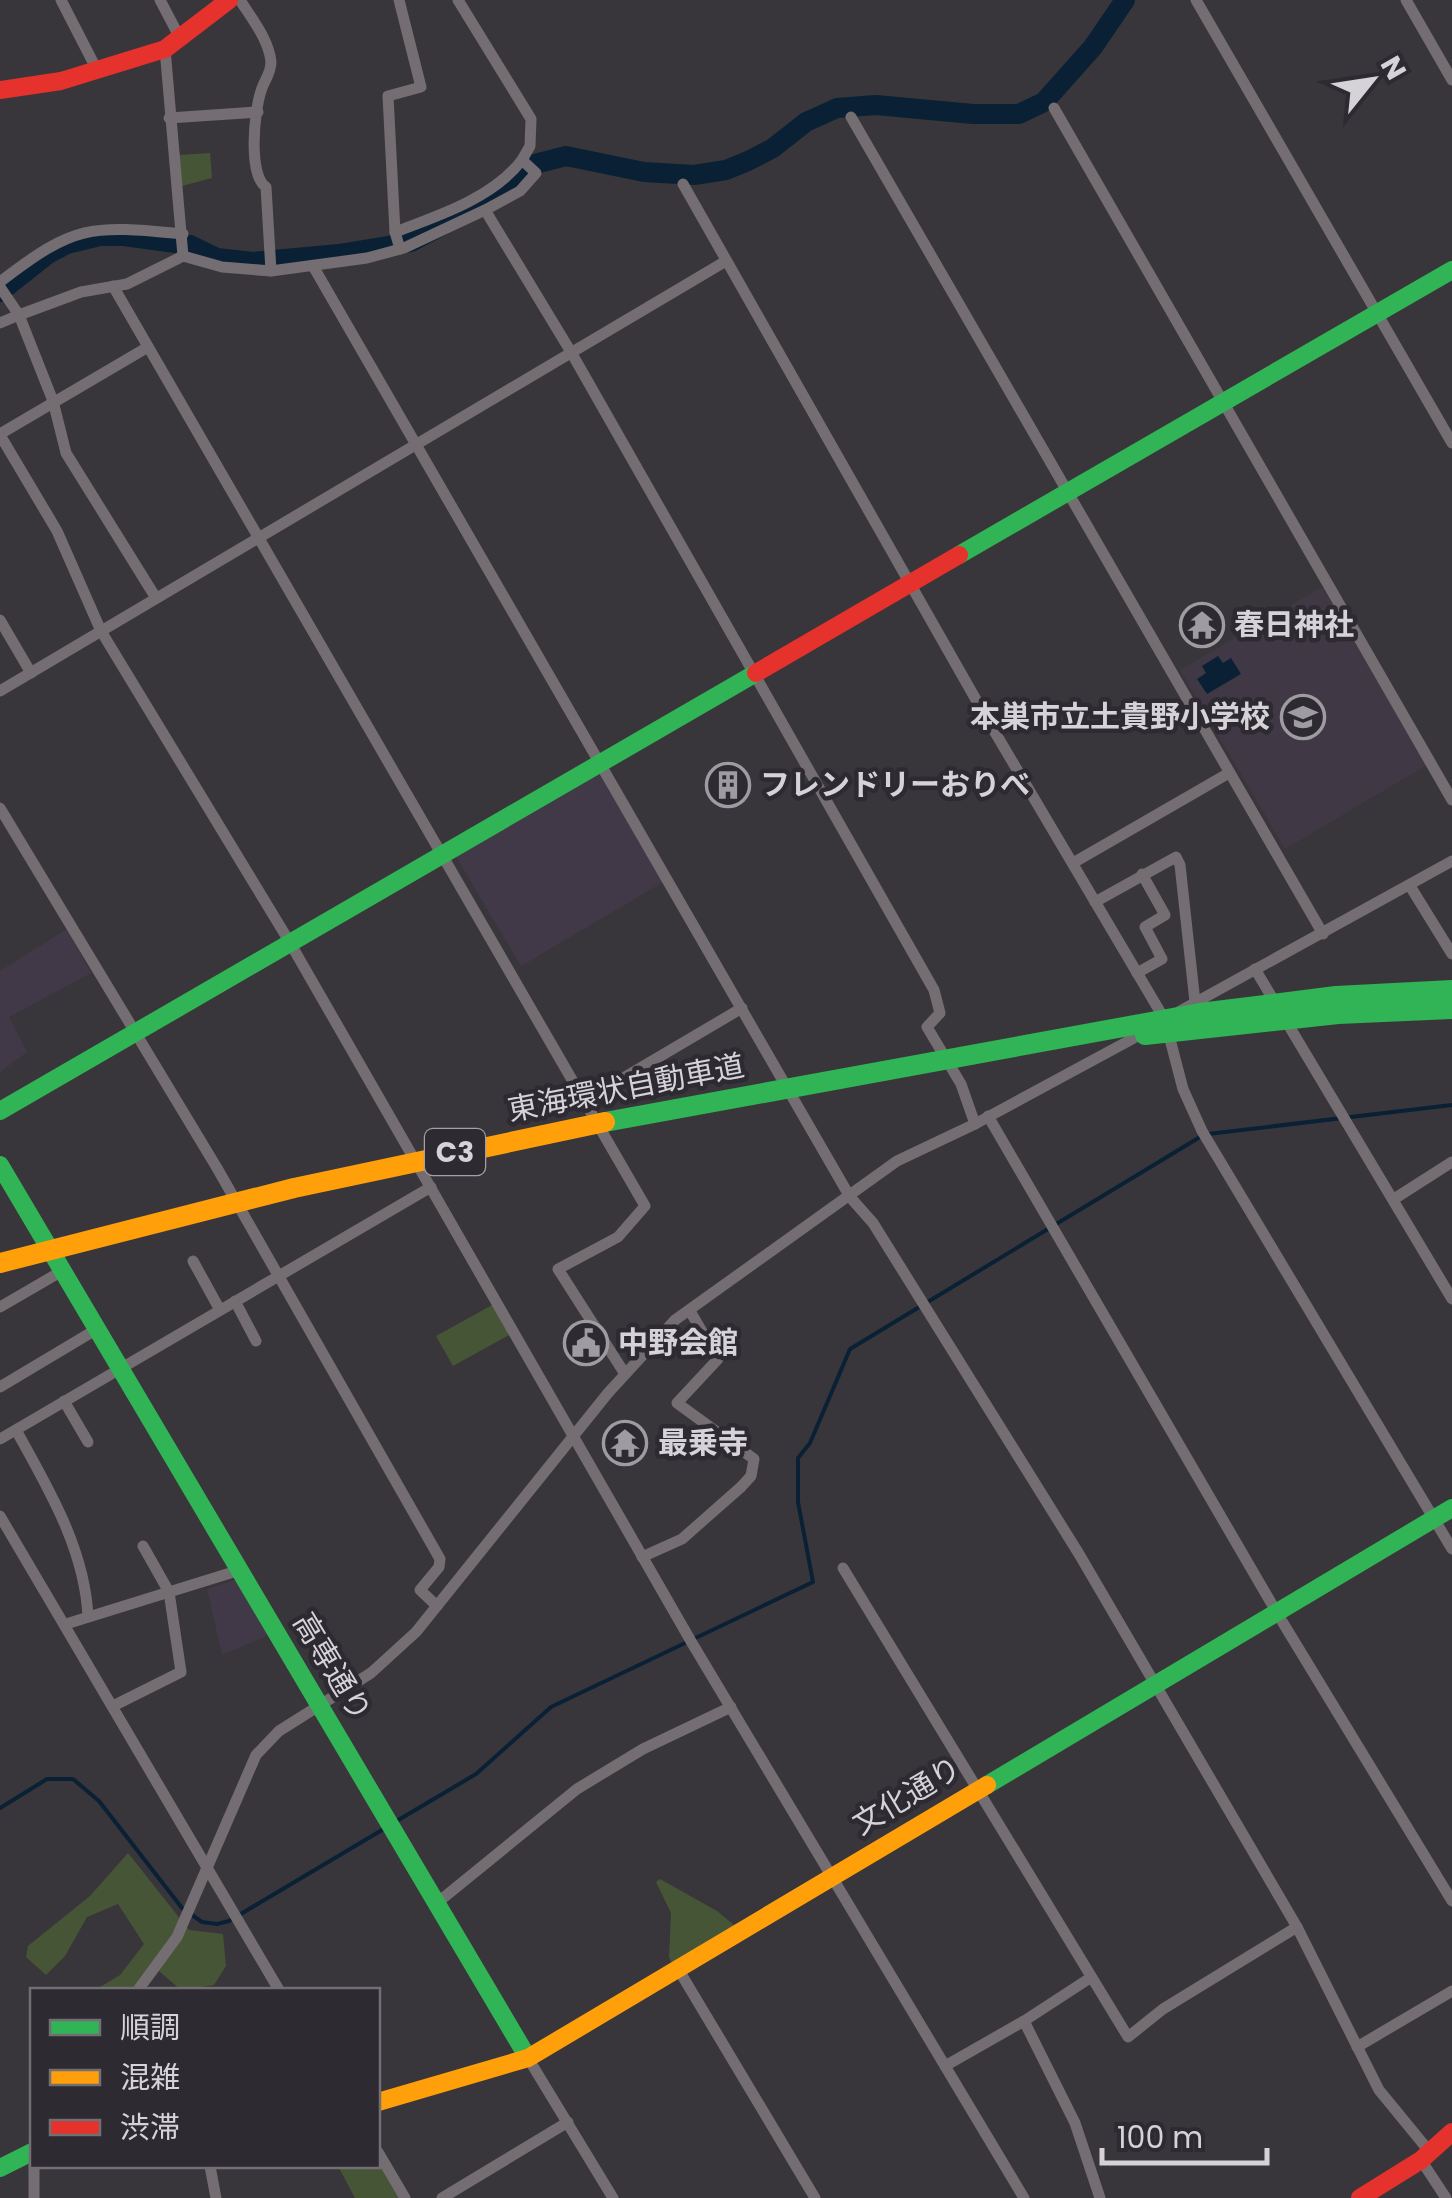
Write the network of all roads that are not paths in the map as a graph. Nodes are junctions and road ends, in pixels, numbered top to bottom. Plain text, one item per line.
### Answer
1 (62, 0) edge
2 (160, 0) edge
3 (230, 0) edge
4 (240, 0) edge
5 (398, 0) edge
6 (458, 0) edge
7 (1196, 0) edge
8 (1406, 0) edge
9 (172, 44) junction
10 (97, 70) junction
11 (1452, 80) edge
12 (0, 90) edge
13 (1054, 108) dead end
14 (258, 112) junction
15 (851, 117) dead end
16 (169, 118) junction
17 (527, 164) junction
18 (683, 184) dead end
19 (485, 210) junction
20 (395, 232) junction
21 (183, 234) junction
22 (400, 249) junction
23 (183, 256) junction
24 (726, 261) junction
25 (313, 266) junction
26 (1452, 270) edge
27 (271, 271) junction
28 (113, 286) junction
29 (2, 289) edge
30 (1375, 313) junction
31 (19, 315) junction
32 (0, 322) edge
33 (148, 348) junction
34 (571, 352) junction
35 (53, 402) junction
36 (1224, 403) junction
37 (0, 434) edge
38 (1452, 443) edge
39 (414, 445) junction
40 (1068, 493) junction
41 (260, 538) junction
42 (912, 583) junction
43 (156, 598) junction
44 (0, 620) edge
45 (101, 631) junction
46 (32, 673) junction
47 (756, 674) junction
48 (0, 691) edge
49 (599, 761) junction
50 (1230, 773) junction
51 (1452, 800) edge
52 (0, 808) edge
53 (443, 852) junction
54 (1452, 861) edge
55 (1073, 863) junction
56 (1142, 874) junction
57 (1410, 886) junction
58 (1095, 902) junction
59 (1322, 934) junction
60 (290, 941) junction
61 (1452, 954) edge
62 (1256, 970) junction
63 (1136, 973) junction
64 (1452, 990) edge
65 (1194, 1002) junction
66 (742, 1008) junction
67 (1452, 1008) edge
68 (1165, 1020) junction
69 (135, 1032) junction
70 (915, 1066) junction
71 (586, 1100) junction
72 (0, 1111) edge
73 (988, 1116) junction
74 (975, 1124) junction
75 (1452, 1162) edge
76 (0, 1165) edge
77 (431, 1187) junction
78 (850, 1197) junction
79 (1394, 1199) junction
80 (194, 1261) dead end
81 (0, 1263) edge
82 (62, 1271) junction
83 (278, 1276) junction
84 (1452, 1300) edge
85 (234, 1301) junction
86 (0, 1307) edge
87 (220, 1310) junction
88 (690, 1311) junction
89 (97, 1330) junction
90 (256, 1341) dead end
91 (120, 1368) junction
92 (625, 1374) junction
93 (0, 1387) edge
94 (64, 1400) junction
95 (16, 1430) junction
96 (575, 1434) junction
97 (0, 1440) edge
98 (88, 1442) dead end
99 (1443, 1514) edge
100 (0, 1516) edge
101 (142, 1546) dead end
102 (1452, 1549) edge
103 (642, 1557) junction
104 (844, 1568) dead end
105 (240, 1570) junction
106 (169, 1592) junction
107 (437, 1606) junction
108 (1276, 1613) junction
109 (88, 1617) junction
110 (66, 1624) junction
111 (1153, 1686) junction
112 (114, 1706) junction
113 (730, 1706) junction
114 (320, 1707) junction
115 (976, 1790) junction
116 (206, 1867) junction
117 (829, 1877) junction
118 (1452, 1901) edge
119 (437, 1903) junction
120 (1296, 1928) junction
121 (677, 1967) junction
122 (1090, 1978) junction
123 (139, 1988) edge
124 (278, 1988) edge
125 (1452, 1991) edge
126 (1024, 2021) junction
127 (1357, 2047) junction
128 (528, 2058) junction
129 (945, 2066) junction
130 (380, 2101) edge
131 (568, 2122) junction
132 (1452, 2132) edge
133 (30, 2153) edge
134 (380, 2155) edge
135 (1425, 2156) junction
136 (0, 2168) edge
137 (34, 2168) edge
138 (210, 2168) edge
139 (34, 2198) edge
140 (216, 2198) edge
141 (406, 2198) edge
142 (442, 2198) edge
143 (613, 2198) edge
144 (815, 2198) edge
145 (1024, 2198) edge
146 (1100, 2198) edge
147 (1360, 2198) edge
148 (1446, 2198) edge

1 - 10 street
2 - 9 street
3 - 9 main road
4 - 14 street
5 - 20 street
6 - 17 street
7 - 30 street
8 - 11 street
9 - 10 main road
9 - 16 street
10 - 12 main road
13 - 36 street
14 - 16 street
14 - 27 street
15 - 40 street
16 - 21 street
17 - 19 street
17 - 20 street
18 - 24 street
19 - 22 street
19 - 34 street
20 - 22 street
21 - 23 street
21 - 29 street
22 - 25 street
23 - 27 street
23 - 28 street
24 - 34 street
24 - 42 street
25 - 27 street
25 - 39 street
26 - 30 main road
28 - 31 street
28 - 33 street
29 - 31 street
30 - 36 main road
30 - 38 street
31 - 32 street
31 - 35 street
33 - 35 street
33 - 41 street
34 - 39 street
34 - 47 street
35 - 37 street
35 - 43 street
36 - 40 main road
36 - 51 street
37 - 45 street
39 - 41 street
39 - 49 street
40 - 42 main road
40 - 50 street
41 - 43 street
41 - 53 street
42 - 47 main road
42 - 55 street
43 - 45 street
44 - 46 street
45 - 46 street
45 - 60 street
46 - 48 street
47 - 49 main road
47 - 74 street
49 - 53 main road
49 - 66 street
50 - 55 street
50 - 59 street
52 - 69 street
53 - 60 main road
53 - 71 street
54 - 57 street
55 - 58 street
56 - 58 street
56 - 63 street
56 - 65 street
57 - 59 street
57 - 61 street
58 - 63 street
59 - 62 street
60 - 69 main road
60 - 77 street
62 - 65 street
62 - 79 street
63 - 68 street
64 - 70 main road, 東海環状自動車道 / C3, bridge
65 - 68 street
66 - 71 street
66 - 78 street
67 - 70 main road, 東海環状自動車道 / C3, bridge
68 - 73 street
68 - 99 street
69 - 72 main road
69 - 83 street
70 - 81 main road, 東海環状自動車道 / C3, bridge
71 - 92 street
73 - 74 street
73 - 108 street
74 - 78 street
75 - 79 street
76 - 82 main road, 高専通り
77 - 83 street
77 - 96 street
78 - 88 street
78 - 111 street
79 - 84 street
80 - 87 street
82 - 86 street
82 - 89 main road, 高専通り
83 - 85 street
83 - 107 street
85 - 87 street
85 - 90 street
87 - 91 street
88 - 92 street
88 - 103 street
89 - 91 main road, 高専通り
89 - 93 street
91 - 94 street
91 - 105 main road, 高専通り
92 - 96 street
94 - 95 street
94 - 98 street
95 - 97 street
95 - 109 street
96 - 103 street
96 - 107 street
99 - 102 street
99 - 108 main road, 文化通り
100 - 110 street
101 - 106 street
103 - 113 street
104 - 115 street
105 - 106 street
105 - 114 main road, 高専通り
106 - 109 street
106 - 112 street
107 - 114 street
108 - 111 main road, 文化通り
108 - 118 street
109 - 110 street
110 - 112 street
111 - 115 main road, 文化通り
111 - 120 street
112 - 116 street
113 - 117 street
113 - 119 street
114 - 116 street
114 - 119 main road, 高専通り
115 - 117 main road, 文化通り
115 - 122 street
116 - 123 street
116 - 124 street
117 - 121 main road, 文化通り
117 - 129 street
119 - 128 main road, 高専通り
120 - 122 street
120 - 127 street
121 - 128 main road, 文化通り
121 - 144 street
122 - 126 street
125 - 127 street
126 - 129 street
126 - 146 street
127 - 135 street
128 - 130 main road, 文化通り
128 - 131 street, 高専通り
129 - 145 street
131 - 142 street
131 - 143 street, 高専通り
132 - 135 main road
133 - 136 main road
134 - 141 street
135 - 147 main road
135 - 148 street
137 - 139 street
138 - 140 street

